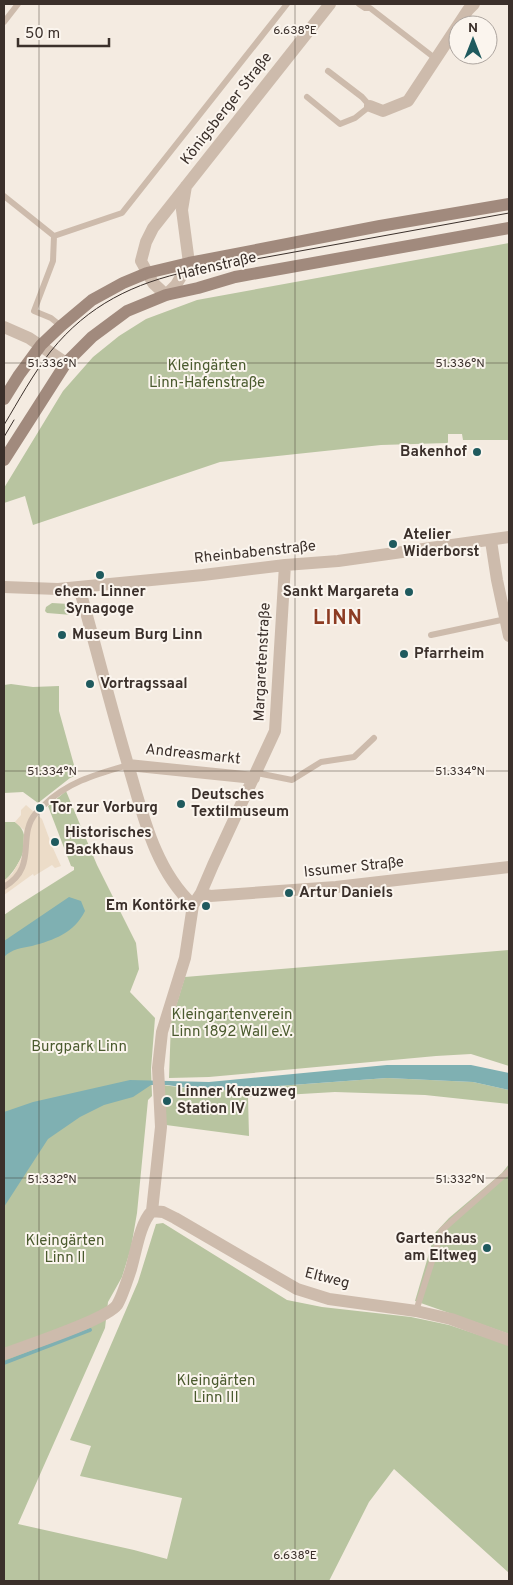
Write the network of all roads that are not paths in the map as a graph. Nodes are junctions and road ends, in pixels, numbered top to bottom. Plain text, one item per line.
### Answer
1 (18, 4) edge
2 (287, 4) edge
3 (330, 4) edge
4 (359, 4) edge
5 (468, 6) edge
6 (4, 22) edge
7 (436, 59) junction
8 (328, 71) dead end
9 (307, 97) dead end
10 (370, 106) junction
11 (186, 186) junction
12 (4, 196) edge
13 (509, 204) edge
14 (509, 228) edge
15 (54, 236) junction
16 (189, 263) junction
17 (147, 273) junction
18 (166, 295) junction
19 (61, 326) junction
20 (4, 327) edge
21 (41, 345) junction
22 (66, 363) junction
23 (4, 400) edge
24 (4, 460) edge
25 (509, 537) edge
26 (491, 540) junction
27 (285, 565) junction
28 (4, 587) edge
29 (79, 587) junction
30 (506, 619) junction
31 (430, 635) dead end
32 (509, 636) edge
33 (374, 738) dead end
34 (128, 765) junction
35 (255, 775) junction
36 (44, 805) dead end
37 (36, 813) dead end
38 (509, 867) edge
39 (4, 887) edge
40 (202, 893) junction
41 (193, 905) junction
42 (509, 1171) edge
43 (152, 1211) junction
44 (416, 1311) junction
45 (509, 1340) edge
46 (4, 1354) edge

1 - 6 lane
2 - 15 lane
3 - 11 street, Königsberger Straße
4 - 7 lane
5 - 7 street
7 - 10 street
8 - 10 lane
9 - 10 lane
11 - 16 street, Königsberger Straße
11 - 17 street, Königsberger Straße
12 - 15 lane
13 - 16 main road, Hafenstraße
14 - 18 main road, Hafenstraße
15 - 19 lane
16 - 17 main road, Hafenstraße
16 - 18 street
17 - 18 street
17 - 19 main road, Hafenstraße
18 - 22 main road, Hafenstraße
19 - 21 main road, Hafenstraße
20 - 21 street
21 - 22 street
21 - 23 main road, Hafenstraße
22 - 24 main road, Hafenstraße
25 - 26 street, Rheinbabenstraße
26 - 27 street, Rheinbabenstraße
26 - 30 street
27 - 29 street, Rheinbabenstraße
27 - 35 street, Margaretenstraße
28 - 29 street, Rheinbabenstraße
29 - 34 street
30 - 31 lane
30 - 32 street
33 - 35 lane
34 - 35 street, Andreasmarkt
34 - 36 lane
34 - 41 street
35 - 40 street, Margaretenstraße
37 - 39 lane
38 - 40 street, Issumer Straße
40 - 41 street, Margaretenstraße
41 - 43 street, Margaretenstraße
42 - 44 lane
43 - 44 street, Eltweg
43 - 46 street, Margaretenstraße
44 - 45 street, Eltweg

